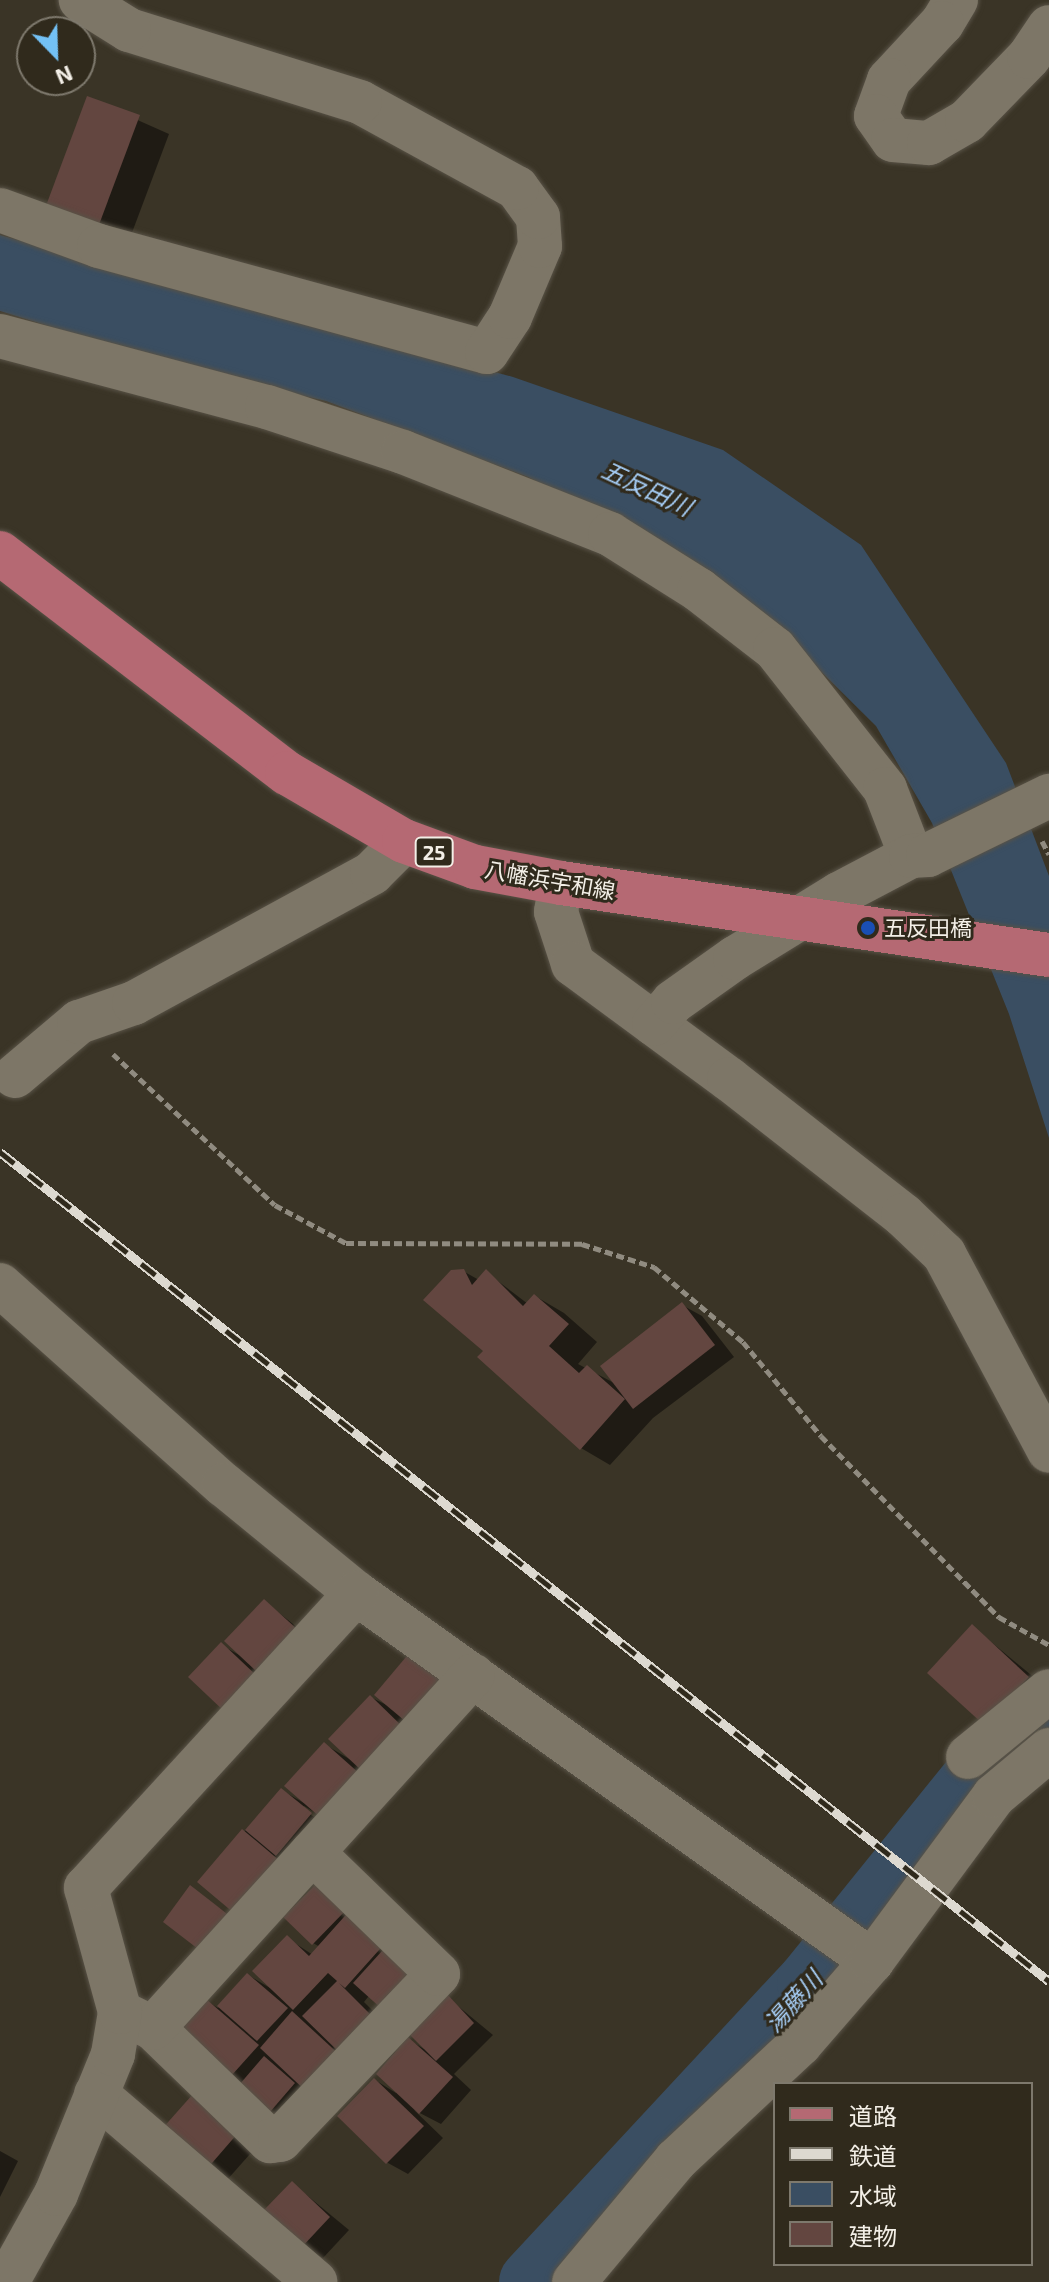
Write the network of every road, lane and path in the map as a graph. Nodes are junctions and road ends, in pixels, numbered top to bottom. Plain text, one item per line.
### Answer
1 (81, 0) edge
2 (956, 0) edge
3 (1049, 27) edge
4 (0, 210) edge
5 (0, 336) edge
6 (0, 553) edge
7 (1037, 804) edge
8 (404, 841) junction
9 (920, 855) junction
10 (561, 883) junction
11 (802, 919) junction
12 (1049, 955) edge
13 (79, 1022) junction
14 (654, 1024) junction
15 (15, 1076) dead end
16 (0, 1285) edge
17 (1049, 1451) edge
18 (356, 1593) junction
19 (1049, 1645) edge
20 (473, 1675) junction
21 (1049, 1691) edge
22 (1049, 1750) edge
23 (968, 1757) dead end
24 (312, 1852) junction
25 (854, 1947) junction
26 (137, 2020) junction
27 (96, 2094) junction
28 (7, 2282) edge
29 (315, 2282) edge
30 (574, 2282) edge

1 - 4 street
2 - 3 street
5 - 9 street
6 - 8 main road, 八幡浜宇和線 / 25
7 - 9 street
8 - 10 main road, 八幡浜宇和線 / 25
8 - 13 street
9 - 11 street
10 - 11 main road, 八幡浜宇和線 / 25
10 - 14 street
11 - 12 main road, 八幡浜宇和線 / 25
11 - 14 street
13 - 15 street
13 - 19 path
14 - 17 street
16 - 18 street
18 - 20 street
18 - 26 street
20 - 24 street
20 - 25 street
21 - 23 street
22 - 25 street
24 - 26 street
24 - 26 street
25 - 30 street
26 - 27 street
27 - 28 street
27 - 29 street

